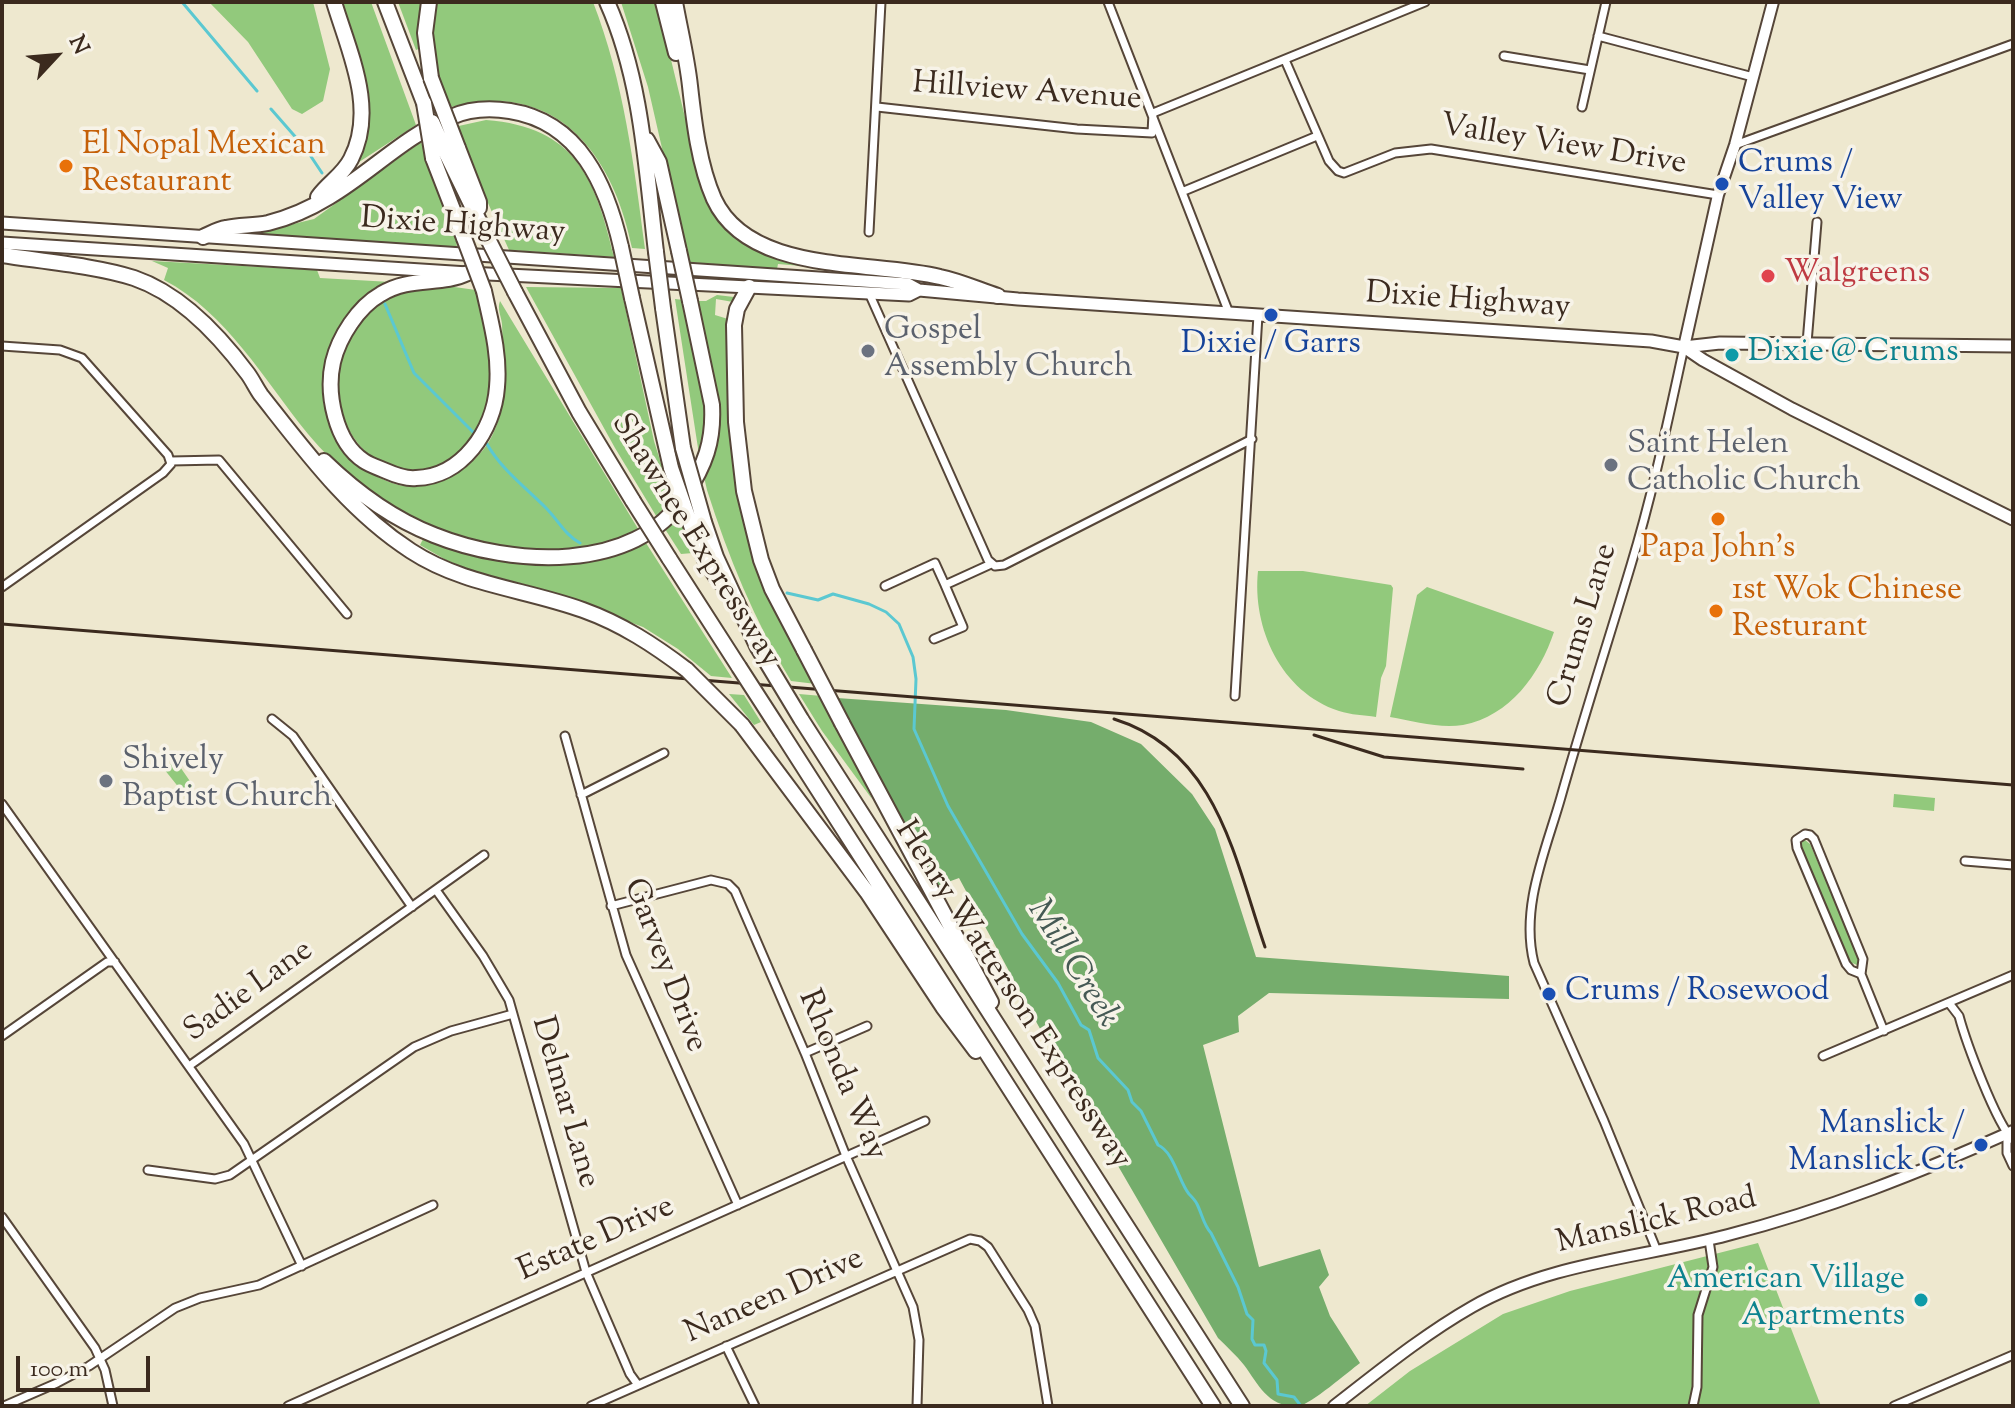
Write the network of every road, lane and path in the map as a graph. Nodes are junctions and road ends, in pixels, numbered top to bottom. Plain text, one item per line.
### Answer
1 (334, 2) edge
2 (385, 2) edge
3 (429, 2) edge
4 (607, 2) edge
5 (663, 2) edge
6 (675, 2) edge
7 (881, 2) edge
8 (1108, 2) edge
9 (1425, 2) edge
10 (1606, 2) edge
11 (1773, 2) edge
12 (1598, 36) junction
13 (2013, 44) edge
14 (1504, 56) dead end
15 (1285, 60) junction
16 (1590, 70) junction
17 (1753, 77) junction
18 (424, 81) junction
19 (691, 103) junction
20 (877, 107) junction
21 (1582, 107) dead end
22 (1153, 113) junction
23 (643, 131) junction
24 (1317, 136) junction
25 (1735, 145) junction
26 (445, 153) junction
27 (1184, 191) junction
28 (1718, 195) junction
29 (314, 204) junction
30 (1817, 222) dead end
31 (2, 223) edge
32 (869, 232) dead end
33 (203, 237) junction
34 (2, 243) edge
35 (2, 255) edge
36 (468, 273) junction
37 (749, 287) junction
38 (919, 290) junction
39 (869, 293) junction
40 (998, 296) junction
41 (1229, 313) junction
42 (1258, 315) junction
43 (1807, 343) junction
44 (2, 346) edge
45 (2013, 346) edge
46 (1684, 347) junction
47 (250, 377) junction
48 (1252, 439) junction
49 (171, 461) junction
50 (2013, 519) edge
51 (993, 565) junction
52 (945, 585) junction
53 (885, 586) dead end
54 (2, 587) edge
55 (740, 612) junction
56 (347, 614) dead end
57 (934, 639) dead end
58 (1235, 696) dead end
59 (272, 719) dead end
60 (565, 736) dead end
61 (664, 753) dead end
62 (581, 795) junction
63 (2, 804) edge
64 (484, 855) dead end
65 (1965, 861) dead end
66 (2013, 865) edge
67 (436, 890) junction
68 (611, 906) junction
69 (412, 907) junction
70 (115, 962) junction
71 (1861, 974) junction
72 (2013, 975) edge
73 (1949, 1003) junction
74 (513, 1014) junction
75 (867, 1026) dead end
76 (1884, 1031) junction
77 (2, 1036) edge
78 (1008, 1043) junction
79 (805, 1053) junction
80 (1823, 1056) dead end
81 (189, 1066) junction
82 (1005, 1084) junction
83 (925, 1121) dead end
84 (2011, 1135) edge
85 (846, 1156) junction
86 (253, 1161) junction
87 (2013, 1166) edge
88 (148, 1170) dead end
89 (433, 1205) dead end
90 (738, 1205) junction
91 (2, 1217) edge
92 (1709, 1240) junction
93 (1657, 1251) junction
94 (302, 1266) junction
95 (897, 1269) junction
96 (586, 1272) junction
97 (726, 1346) junction
98 (2013, 1355) edge
99 (100, 1359) junction
100 (638, 1385) junction
101 (4, 1406) edge
102 (113, 1406) edge
103 (288, 1406) edge
104 (591, 1406) edge
105 (755, 1406) edge
106 (917, 1406) edge
107 (1048, 1406) edge
108 (1213, 1406) edge
109 (1242, 1406) edge
110 (1334, 1406) edge
111 (1693, 1406) edge
112 (1894, 1406) edge

1 - 29 highway
2 - 18 highway, Shawnee Expressway
3 - 18 highway
4 - 23 highway, Shawnee Expressway
5 - 19 highway
6 - 19 highway
7 - 20 street
8 - 22 street
9 - 15 street, Hillview Avenue
10 - 12 street
11 - 17 main road, Crums Lane
12 - 16 street
12 - 17 street
13 - 25 street
14 - 16 street
15 - 22 street, Hillview Avenue
15 - 24 street, Valley View Drive
16 - 21 street
17 - 25 main road, Crums Lane
18 - 26 highway, bridge
18 - 26 highway, Shawnee Expressway, bridge
19 - 40 highway
20 - 22 street, Hillview Avenue
20 - 32 street
22 - 27 street
23 - 47 highway, bridge
23 - 55 highway, Shawnee Expressway, bridge
24 - 27 street
24 - 28 street, Valley View Drive
25 - 28 main road, Crums Lane
26 - 36 highway, bridge
26 - 82 highway, Shawnee Expressway, bridge
27 - 41 street
28 - 46 main road, Crums Lane
29 - 33 highway
29 - 55 highway, bridge
30 - 43 street
31 - 33 main road, Dixie Highway
33 - 38 main road, Dixie Highway
34 - 36 main road, Dixie Highway
35 - 47 highway
36 - 37 main road, Dixie Highway
37 - 39 main road, Dixie Highway
37 - 78 highway, bridge
38 - 39 main road, Dixie Highway
38 - 40 main road, Dixie Highway
39 - 51 street
40 - 41 main road, Dixie Highway
41 - 42 main road, Dixie Highway
42 - 46 main road, Dixie Highway
42 - 48 street
43 - 45 main road, Dixie Highway
43 - 46 main road, Dixie Highway
44 - 49 street
46 - 50 main road
46 - 93 street, Crums Lane
47 - 82 highway, bridge
48 - 51 street
48 - 58 street
49 - 54 street
49 - 56 street
51 - 52 street
52 - 53 street
52 - 57 street
55 - 78 highway, Henry Watterson Expressway, bridge
59 - 69 street
60 - 62 street, Garvey Drive
61 - 62 street
62 - 68 street, Garvey Drive
63 - 70 street, Sadie Lane
64 - 67 street, Sadie Lane
65 - 66 street
67 - 69 street, Sadie Lane
67 - 74 street, Delmar Lane
68 - 79 street, Rhonda Way
68 - 90 street, Garvey Drive
69 - 81 street, Sadie Lane
70 - 77 street
70 - 81 street, Sadie Lane
71 - 71 street
71 - 76 street
72 - 73 street
73 - 76 street
73 - 84 street
74 - 86 street
74 - 96 street, Delmar Lane
75 - 79 street
76 - 80 street
78 - 109 highway, Henry Watterson Expressway
79 - 85 street, Rhonda Way
81 - 86 street
82 - 108 highway, Henry Watterson Expressway
83 - 85 street, Estate Drive
84 - 87 street
84 - 92 main road, Manslick Road
85 - 90 street, Estate Drive
85 - 95 street, Rhonda Way
86 - 88 street
86 - 94 street
89 - 94 street
90 - 96 street, Estate Drive
91 - 99 street
92 - 93 main road, Manslick Road
92 - 111 street
93 - 110 main road, Manslick Road
94 - 99 street
95 - 97 street, Naneen Drive
95 - 106 street, Rhonda Way
95 - 107 street, Naneen Drive
96 - 100 street, Delmar Lane
96 - 103 street, Estate Drive
97 - 100 street, Naneen Drive
97 - 105 street
98 - 112 street
99 - 101 street
99 - 102 street
100 - 104 street, Naneen Drive

